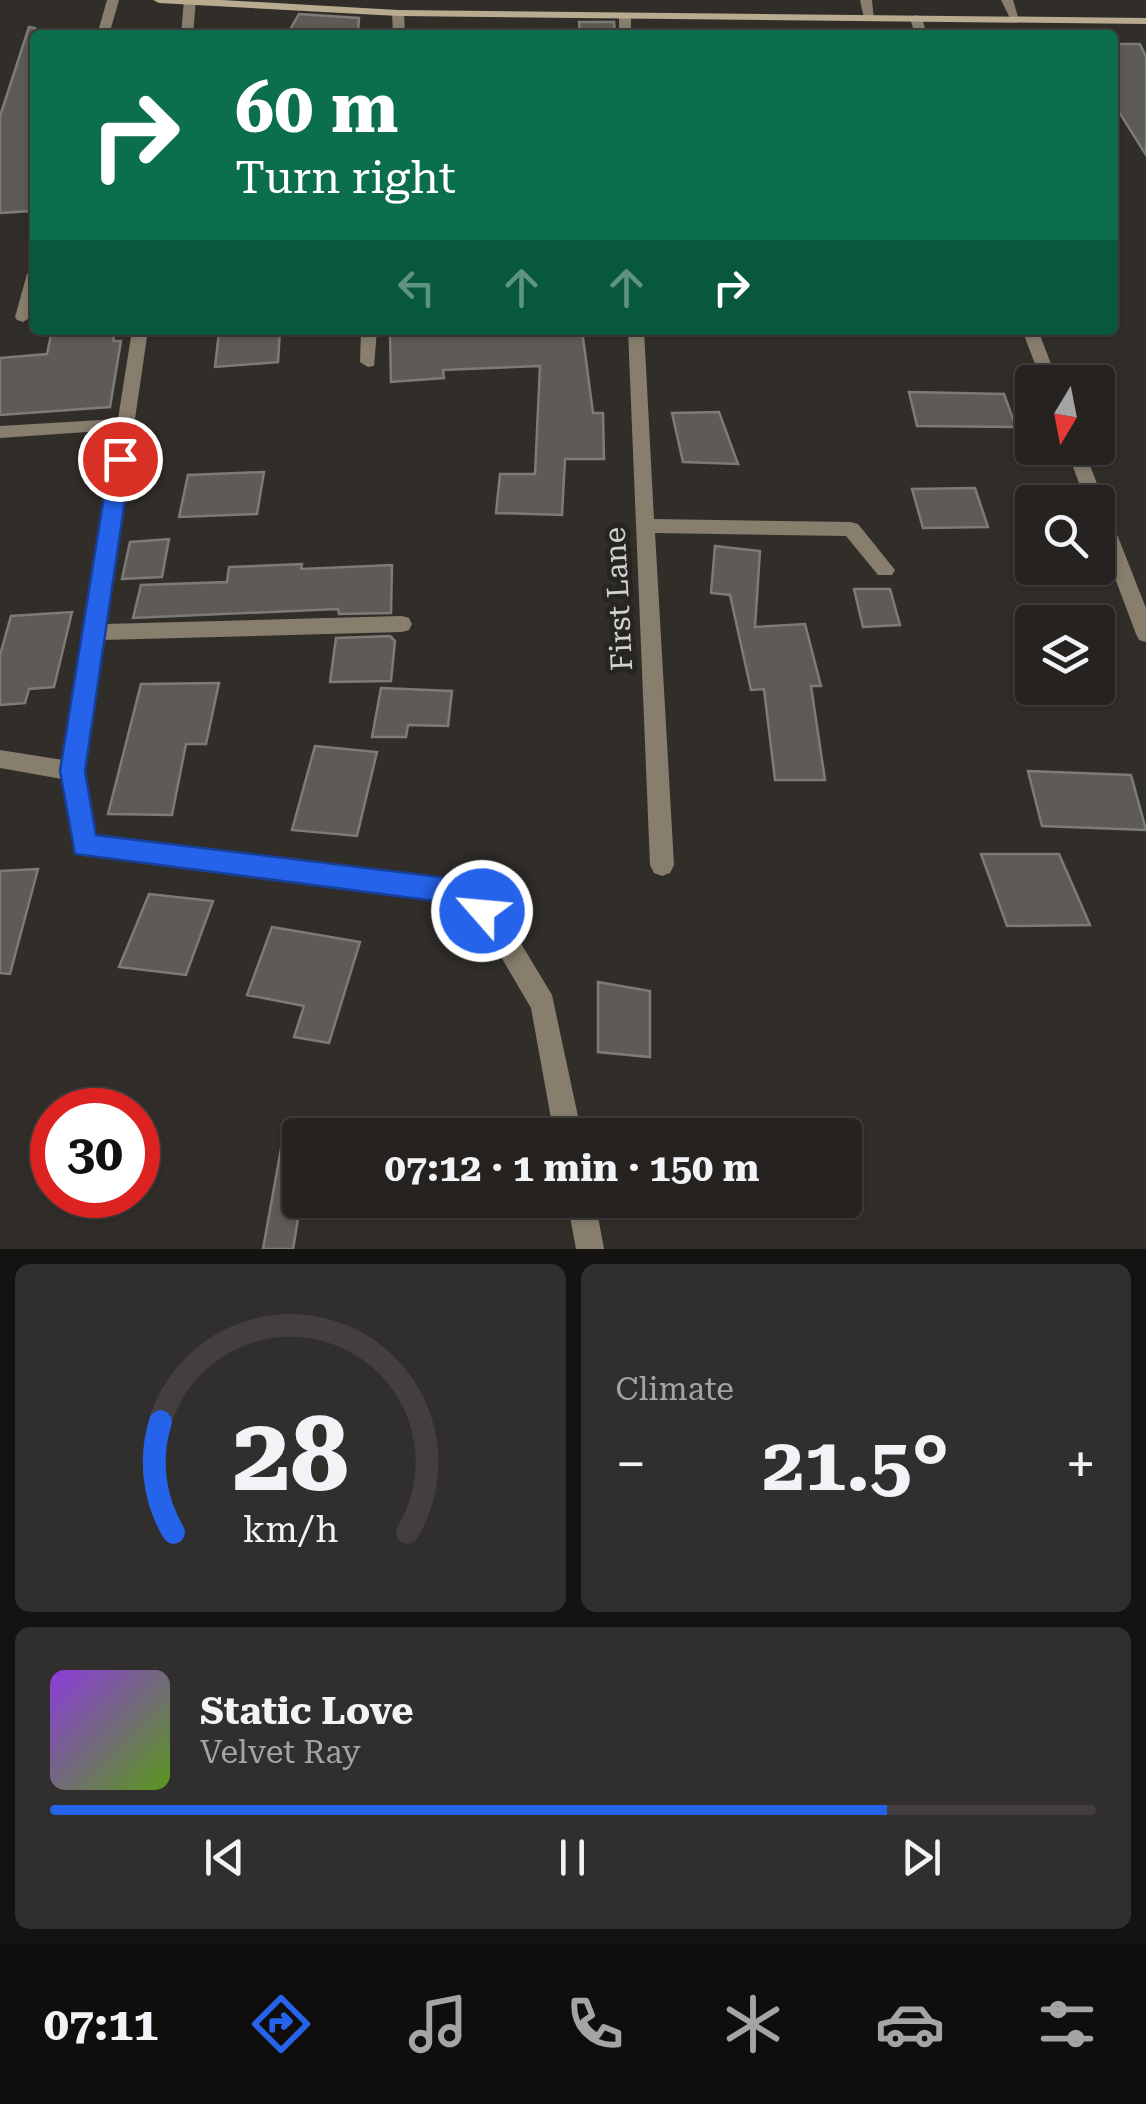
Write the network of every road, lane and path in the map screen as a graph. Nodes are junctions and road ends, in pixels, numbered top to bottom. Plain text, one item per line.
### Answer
1 (113, 0) edge
2 (159, 0) edge
3 (866, 0) edge
4 (1007, 0) edge
5 (191, 2) edge
6 (398, 13) junction
7 (625, 16) junction
8 (870, 18) junction
9 (916, 18) junction
10 (1015, 18) junction
11 (1146, 21) edge
12 (104, 30) edge
13 (188, 30) edge
14 (399, 30) edge
15 (626, 30) edge
16 (920, 30) edge
17 (30, 292) edge
18 (23, 317) dead end
19 (139, 335) edge
20 (369, 335) edge
21 (636, 335) edge
22 (1032, 335) edge
23 (368, 362) dead end
24 (1043, 365) edge
25 (126, 424) junction
26 (0, 432) edge
27 (644, 526) junction
28 (1115, 554) edge
29 (886, 570) dead end
30 (402, 624) dead end
31 (95, 632) junction
32 (1146, 634) edge
33 (0, 759) edge
34 (72, 771) junction
35 (662, 865) dead end
36 (565, 1118) edge
37 (584, 1218) edge
38 (590, 1249) edge

1 - 12 street
2 - 5 street
3 - 8 street
4 - 10 street
5 - 6 street
5 - 13 street
6 - 7 street
6 - 14 street
7 - 8 street
7 - 15 street
8 - 9 street
9 - 10 street
9 - 16 street
10 - 11 street
17 - 18 street
19 - 25 street
20 - 23 street
21 - 27 street, First Lane
22 - 24 street
25 - 26 street
25 - 31 street
27 - 29 street
27 - 35 street, First Lane
28 - 32 street
30 - 31 street
31 - 34 street
33 - 34 street
34 - 36 street
37 - 38 street

